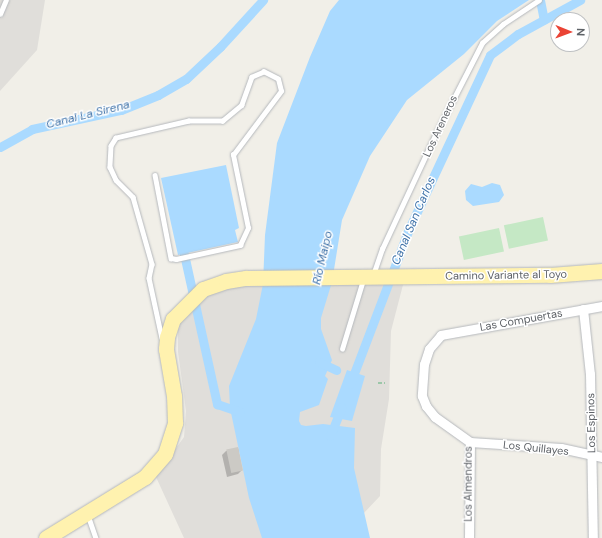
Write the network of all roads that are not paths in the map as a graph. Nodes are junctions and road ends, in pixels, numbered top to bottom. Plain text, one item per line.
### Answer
1 (6, 0) edge
2 (539, 0) edge
3 (0, 14) edge
4 (154, 175) dead end
5 (602, 271) edge
6 (371, 277) junction
7 (602, 306) edge
8 (582, 309) junction
9 (441, 335) joint
10 (166, 349) junction
11 (342, 349) dead end
12 (470, 442) junction
13 (592, 456) junction
14 (602, 457) edge
15 (87, 513) junction
16 (46, 538) edge
17 (96, 538) edge
18 (470, 538) edge
19 (594, 538) edge

1 - 3 lane
2 - 6 lane, Los Areneros
4 - 10 lane
5 - 6 main road, Camino Variante al Toyo
6 - 10 main road, Camino Variante al Toyo
6 - 11 lane, Los Areneros
7 - 8 street, Las Compuertas
8 - 9 street, Las Compuertas
8 - 13 street, Los Espinos
9 - 12 street, Los Almendros
10 - 15 main road
12 - 13 street, Los Quillayes
12 - 18 street, Los Almendros
13 - 14 street, Los Quillayes
13 - 19 street, Los Espinos
15 - 16 main road
15 - 17 lane

